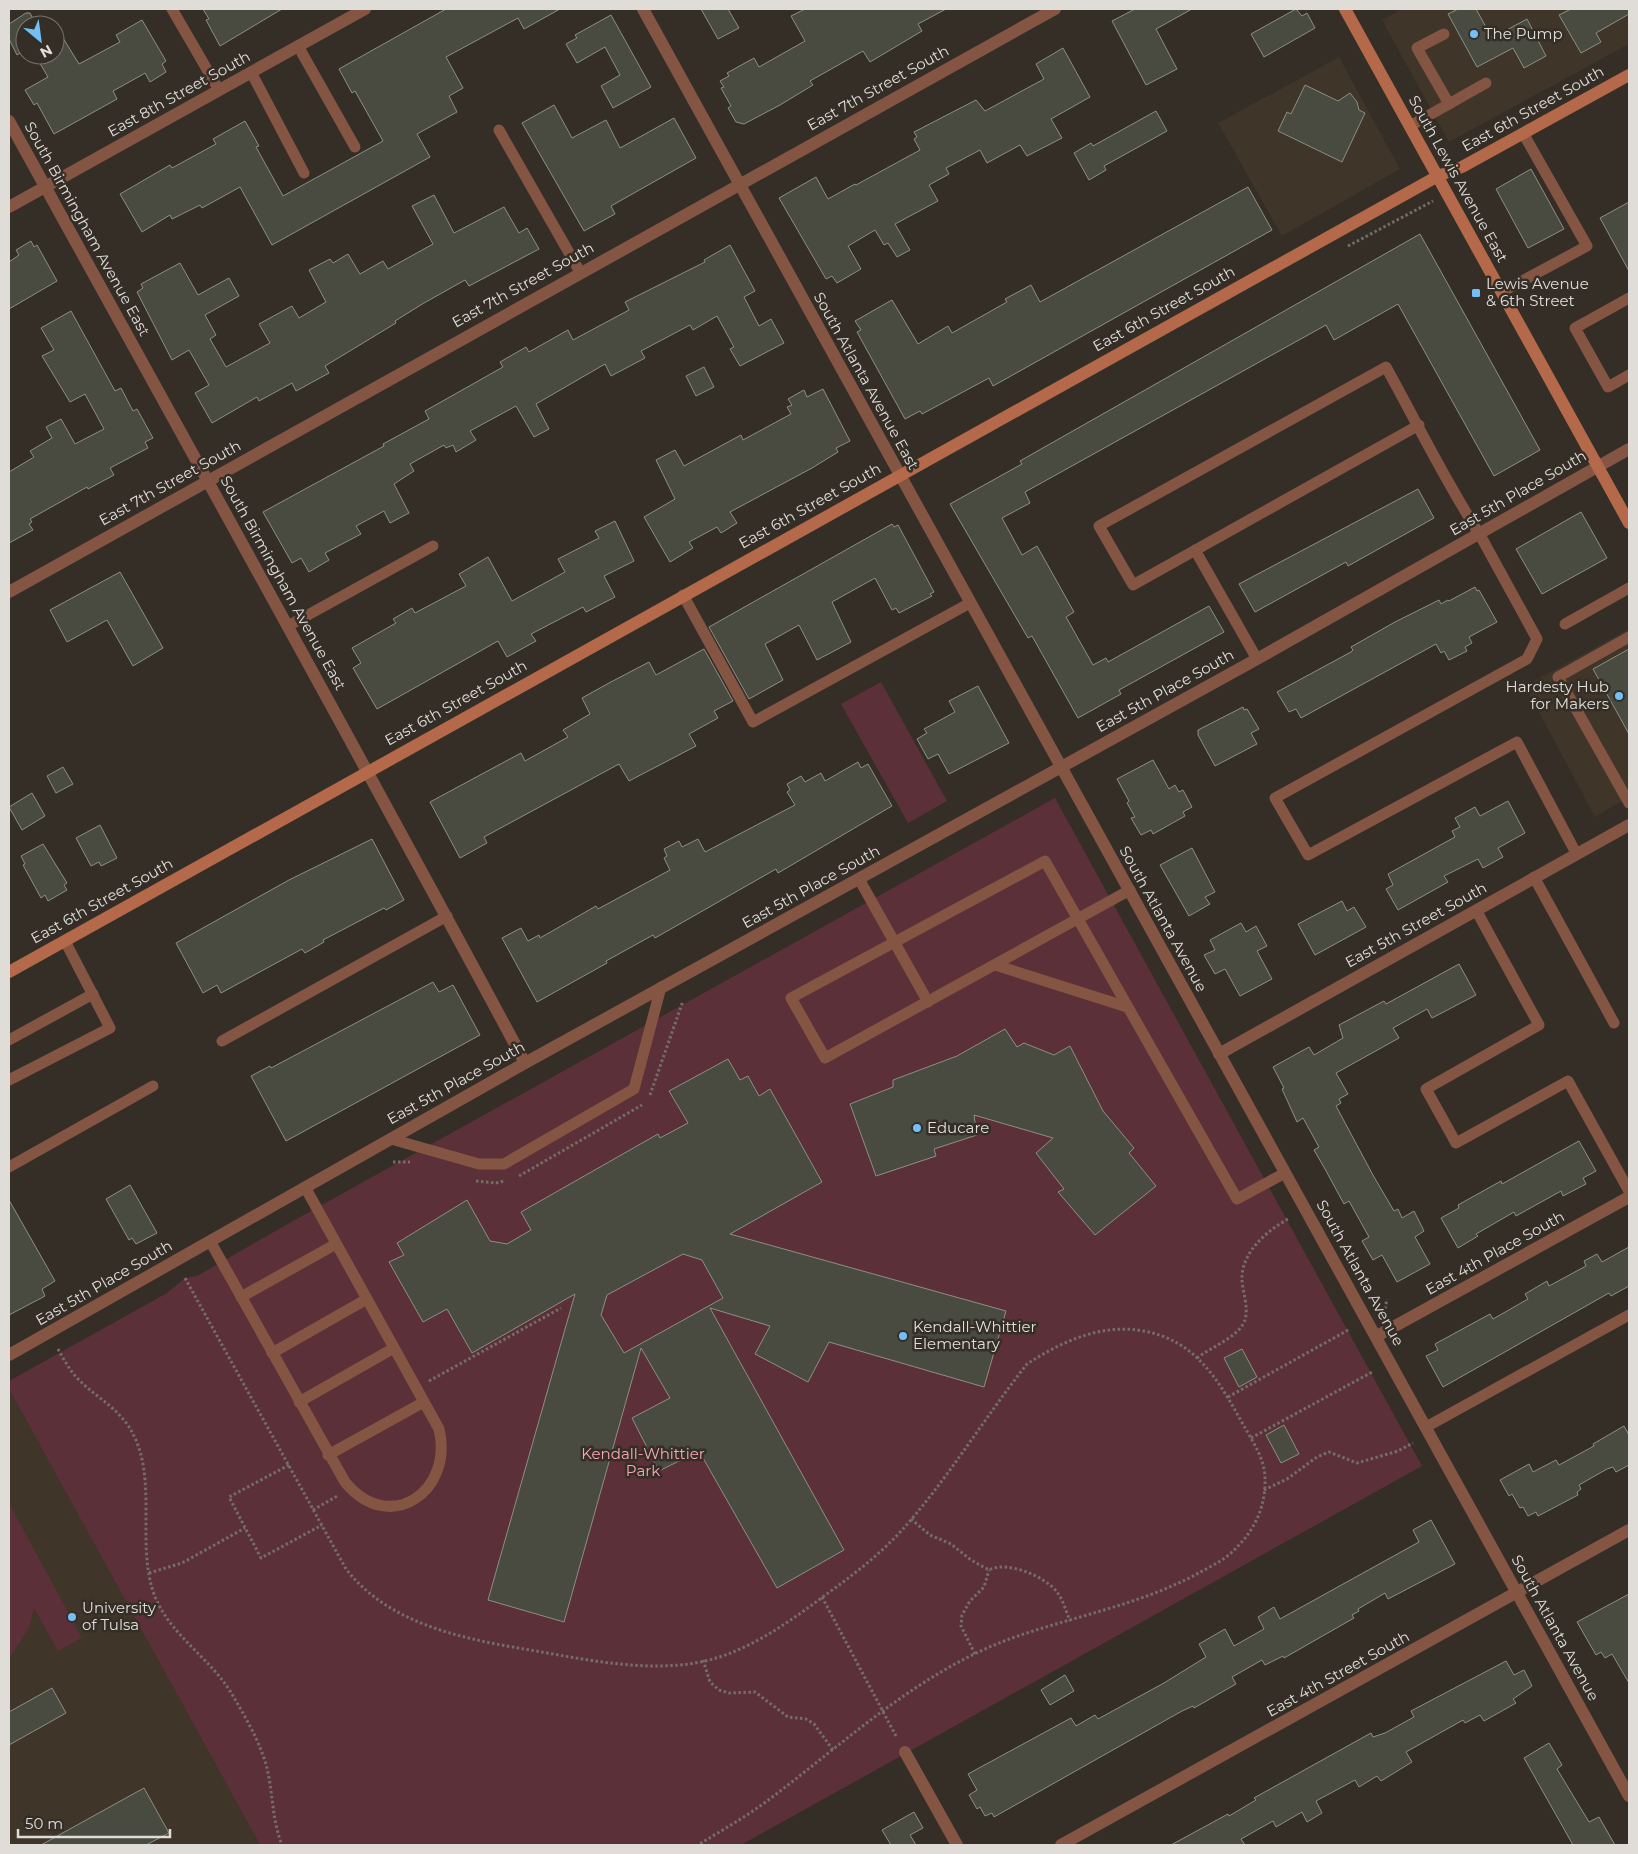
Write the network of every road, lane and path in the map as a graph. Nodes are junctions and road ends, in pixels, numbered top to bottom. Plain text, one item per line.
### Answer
1 (172, 9) edge
2 (365, 9) edge
3 (644, 9) edge
4 (1055, 9) edge
5 (1345, 9) edge
6 (1444, 34) dead end
7 (298, 46) junction
8 (251, 72) junction
9 (1629, 75) edge
10 (1486, 83) dead end
11 (219, 90) junction
12 (1449, 104) junction
13 (9, 121) edge
14 (1410, 126) junction
15 (500, 130) dead end
16 (1523, 133) junction
17 (355, 147) dead end
18 (304, 173) dead end
19 (1438, 176) junction
20 (739, 184) junction
21 (45, 187) junction
22 (9, 207) edge
23 (580, 272) junction
24 (1502, 292) junction
25 (1629, 298) edge
26 (1629, 375) edge
27 (1419, 425) junction
28 (1629, 449) edge
29 (1598, 466) junction
30 (899, 475) junction
31 (208, 480) junction
32 (1629, 524) edge
33 (1480, 535) junction
34 (433, 546) dead end
35 (1195, 550) junction
36 (1629, 588) edge
37 (9, 592) edge
38 (683, 595) junction
39 (970, 603) junction
40 (1565, 624) dead end
41 (288, 626) junction
42 (1629, 637) edge
43 (1257, 659) junction
44 (1061, 767) junction
45 (367, 772) junction
46 (1629, 803) edge
47 (1629, 824) edge
48 (1576, 853) junction
49 (1534, 877) junction
50 (859, 879) junction
51 (1130, 890) junction
52 (1476, 910) junction
53 (447, 916) junction
54 (1078, 919) junction
55 (65, 941) junction
56 (895, 943) junction
57 (995, 965) junction
58 (9, 972) edge
59 (661, 987) junction
60 (93, 994) junction
61 (928, 1002) junction
62 (1127, 1007) junction
63 (1614, 1023) dead end
64 (9, 1040) edge
65 (222, 1041) dead end
66 (1219, 1054) junction
67 (524, 1063) junction
68 (9, 1080) edge
69 (153, 1086) dead end
70 (391, 1139) junction
71 (9, 1167) edge
72 (1285, 1173) junction
73 (305, 1187) junction
74 (1629, 1191) edge
75 (1629, 1197) edge
76 (1290, 1218) dead end
77 (210, 1241) junction
78 (336, 1244) junction
79 (185, 1278) dead end
80 (240, 1297) junction
81 (367, 1299) junction
82 (1387, 1299) dead end
83 (561, 1308) dead end
84 (1386, 1310) dead end
85 (1629, 1315) edge
86 (1350, 1328) dead end
87 (1377, 1336) junction
88 (58, 1348) dead end
89 (394, 1348) junction
90 (272, 1353) junction
91 (9, 1355) edge
92 (1197, 1358) junction
93 (1374, 1371) dead end
94 (429, 1382) dead end
95 (1228, 1396) junction
96 (299, 1402) junction
97 (424, 1402) junction
98 (1426, 1427) junction
99 (1251, 1438) junction
100 (1413, 1443) dead end
101 (328, 1454) junction
102 (289, 1465) junction
103 (350, 1488) junction
104 (1264, 1490) junction
105 (314, 1510) junction
106 (910, 1519) junction
107 (322, 1525) junction
108 (245, 1528) junction
109 (1629, 1530) edge
110 (990, 1570) junction
111 (149, 1573) junction
112 (1517, 1593) junction
113 (822, 1597) junction
114 (1070, 1621) junction
115 (975, 1654) junction
116 (703, 1660) junction
117 (883, 1711) junction
118 (898, 1738) dead end
119 (832, 1750) junction
120 (905, 1752) dead end
121 (1629, 1796) edge
122 (282, 1845) edge
123 (698, 1845) edge
124 (957, 1845) edge
125 (1061, 1845) edge

1 - 11 lane
2 - 7 street, East 8th Street South
3 - 20 street, South Atlanta Avenue East
4 - 20 street, East 7th Street South
5 - 14 street, South Lewis Avenue East
6 - 12 lane
7 - 8 street, East 8th Street South
7 - 17 lane
8 - 11 street, East 8th Street South
8 - 18 lane
9 - 16 street, East 6th Street South
10 - 12 lane
11 - 21 street, East 8th Street South
12 - 14 lane
13 - 21 street, South Birmingham Avenue East
14 - 19 street, South Lewis Avenue East
15 - 23 lane
16 - 19 street, East 6th Street South
16 - 24 lane
19 - 24 street, South Lewis Avenue East
19 - 30 street, East 6th Street South
20 - 23 street, East 7th Street South
20 - 30 street, South Atlanta Avenue East
21 - 22 street, East 8th Street South
21 - 31 street, South Birmingham Avenue East
23 - 31 street, East 7th Street South
24 - 29 street, South Lewis Avenue East
25 - 26 lane
27 - 33 lane
27 - 35 lane
27 - 35 lane
28 - 29 street, East 5th Place South
29 - 32 street, South Lewis Avenue East
29 - 33 street, East 5th Place South
30 - 38 street, East 6th Street South
30 - 39 street, South Atlanta Avenue East
31 - 37 street, East 7th Street South
31 - 41 street, South Birmingham Avenue East
33 - 43 street, East 5th Place South
33 - 48 lane
34 - 41 lane
35 - 43 lane
36 - 40 lane
38 - 39 lane
38 - 45 street, East 6th Street South
39 - 44 street, South Atlanta Avenue East
41 - 45 street, South Birmingham Avenue East
42 - 46 lane
43 - 44 street, East 5th Place South
44 - 50 street, East 5th Place South
44 - 51 street, South Atlanta Avenue
45 - 53 street, South Birmingham Avenue East
45 - 55 street, East 6th Street South
47 - 48 street, East 5th Street South
48 - 49 street, East 5th Street South
49 - 52 street, East 5th Street South
49 - 63 lane
50 - 56 lane
50 - 59 street, East 5th Place South
51 - 54 lane
51 - 66 street, South Atlanta Avenue
52 - 66 street, East 5th Street South
52 - 74 lane
53 - 65 lane
53 - 67 street, South Birmingham Avenue East
54 - 56 lane
54 - 57 lane
54 - 62 lane
55 - 58 street, East 6th Street South
55 - 60 lane
56 - 61 lane
56 - 61 lane
57 - 61 lane
57 - 62 lane
59 - 67 street, East 5th Place South
59 - 70 lane
60 - 64 lane
60 - 68 lane
62 - 72 lane
66 - 72 street, South Atlanta Avenue
67 - 70 street, East 5th Place South
69 - 71 lane
70 - 73 street, East 5th Place South
72 - 87 street, South Atlanta Avenue
73 - 77 street, East 5th Place South
73 - 78 lane
75 - 87 street, East 4th Place South
76 - 92 path
77 - 80 lane
77 - 91 street, East 5th Place South
78 - 80 lane
78 - 81 lane
79 - 102 path
80 - 90 lane
81 - 89 lane
81 - 90 lane
82 - 84 path
83 - 94 path
85 - 98 lane
86 - 95 path
87 - 98 street, South Atlanta Avenue
88 - 111 path
89 - 96 lane
89 - 97 lane
90 - 96 lane
92 - 95 path
92 - 106 path
93 - 99 path
95 - 99 path
96 - 101 lane
97 - 101 lane
97 - 103 lane
98 - 112 street, South Atlanta Avenue
99 - 104 path
100 - 104 path
101 - 103 lane
102 - 105 path
102 - 108 path
103 - 105 path
104 - 114 path
105 - 107 path
106 - 110 path
106 - 113 path
107 - 108 path
107 - 116 path
108 - 111 path
109 - 112 street, East 4th Street South
110 - 114 path
110 - 115 path
111 - 122 path
112 - 121 street, South Atlanta Avenue
112 - 125 street, East 4th Street South
113 - 116 path
113 - 117 path
114 - 115 path
115 - 117 path
116 - 119 path
117 - 118 path
117 - 119 path
119 - 123 path
120 - 124 street

